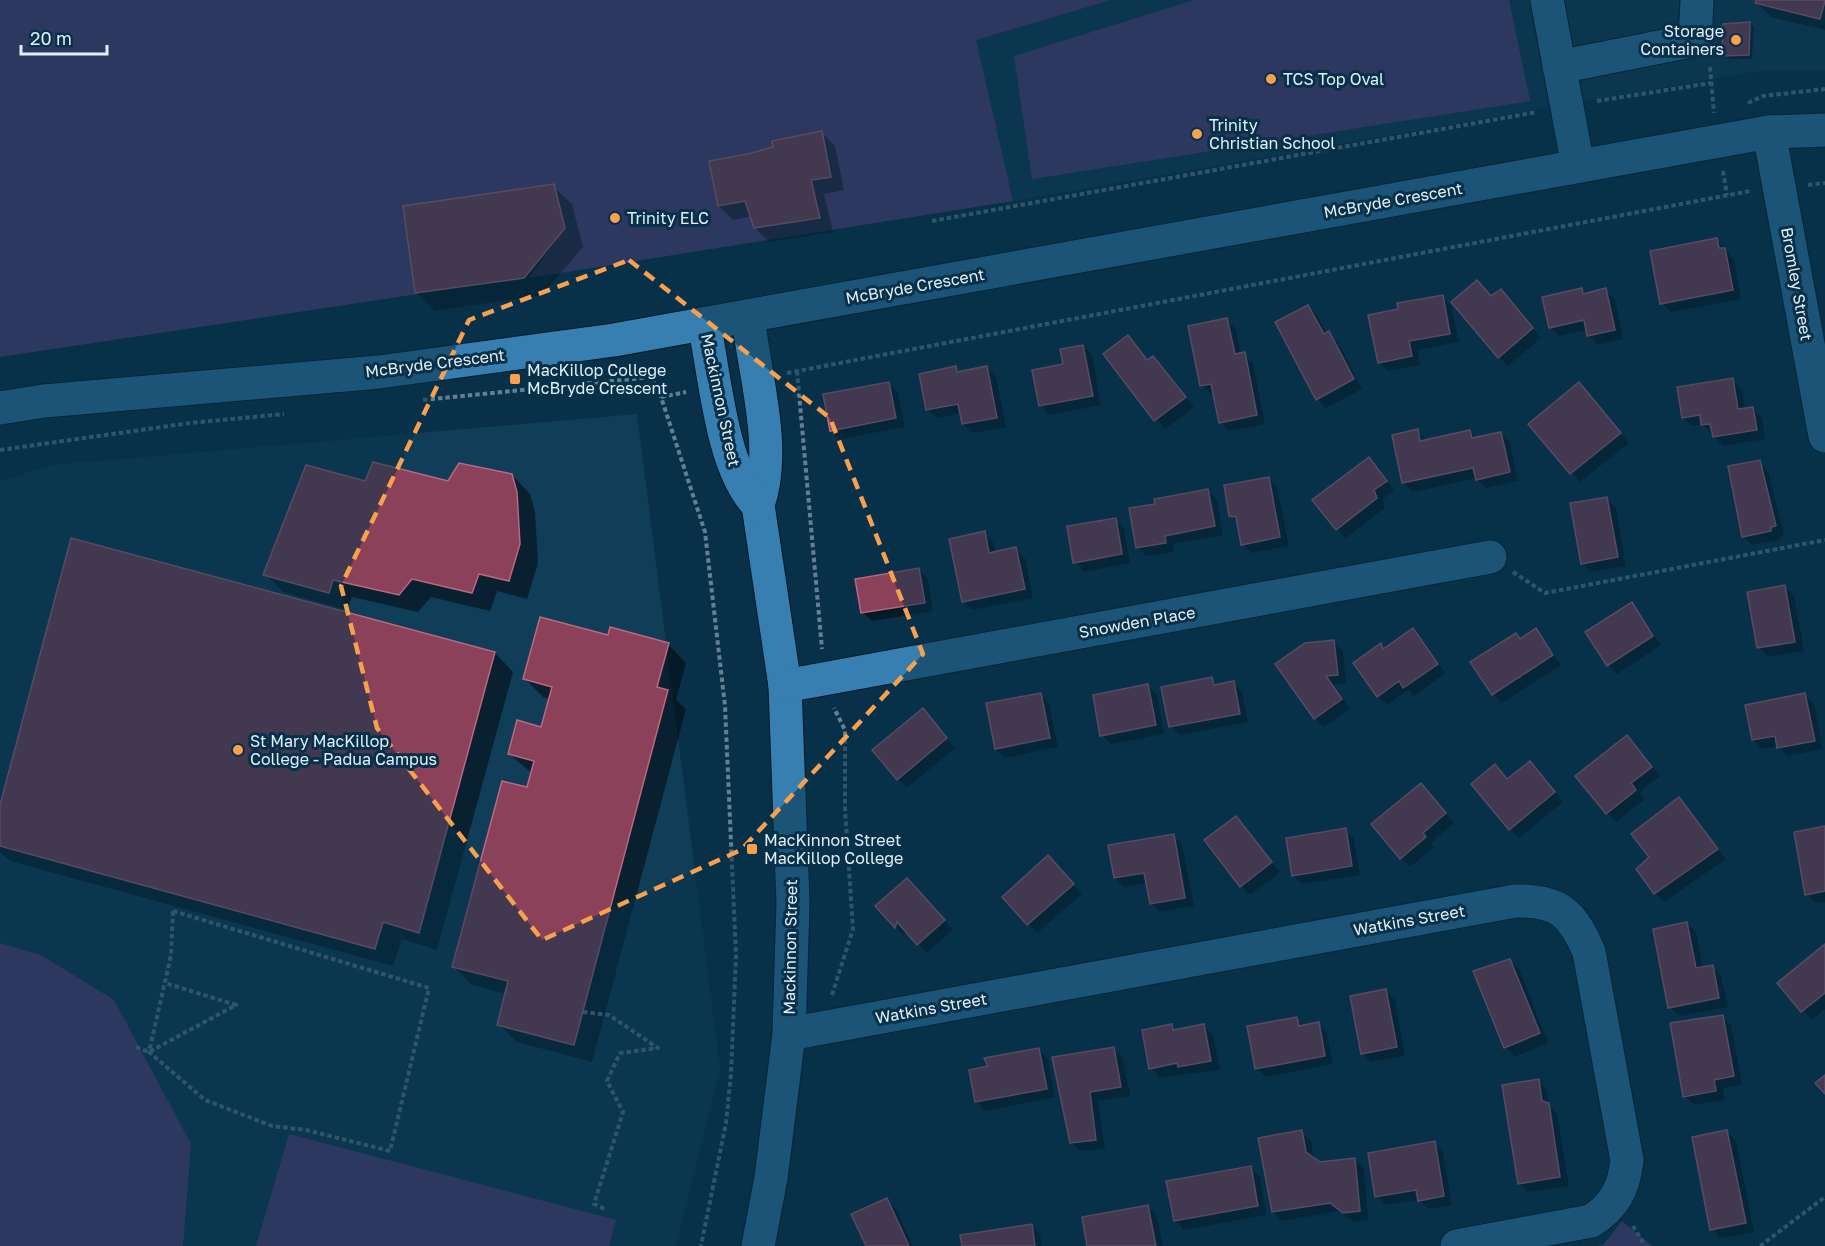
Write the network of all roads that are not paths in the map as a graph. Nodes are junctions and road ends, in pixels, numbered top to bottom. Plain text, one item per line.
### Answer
1 (1547, 0) edge
2 (1697, 0) edge
3 (1569, 65) junction
4 (1825, 130) edge
5 (1769, 132) junction
6 (1578, 166) junction
7 (748, 316) junction
8 (704, 324) junction
9 (0, 408) edge
10 (1825, 436) edge
11 (758, 504) junction
12 (1490, 557) road end
13 (785, 686) junction
14 (789, 1034) junction
15 (758, 1246) edge
16 (1457, 1246) edge

1 - 3 street
2 - 3 street
3 - 6 street
4 - 5 street, McBryde Crescent
5 - 6 street, McBryde Crescent
5 - 10 street, Bromley Street
6 - 7 street, McBryde Crescent
7 - 8 street, McBryde Crescent
7 - 11 street, Mackinnon Street
8 - 9 street, McBryde Crescent
8 - 11 street, Mackinnon Street
11 - 13 street, Mackinnon Street
12 - 13 street, Snowden Place
13 - 14 street, Mackinnon Street
14 - 15 street, Mackinnon Street
14 - 16 street, Watkins Street

